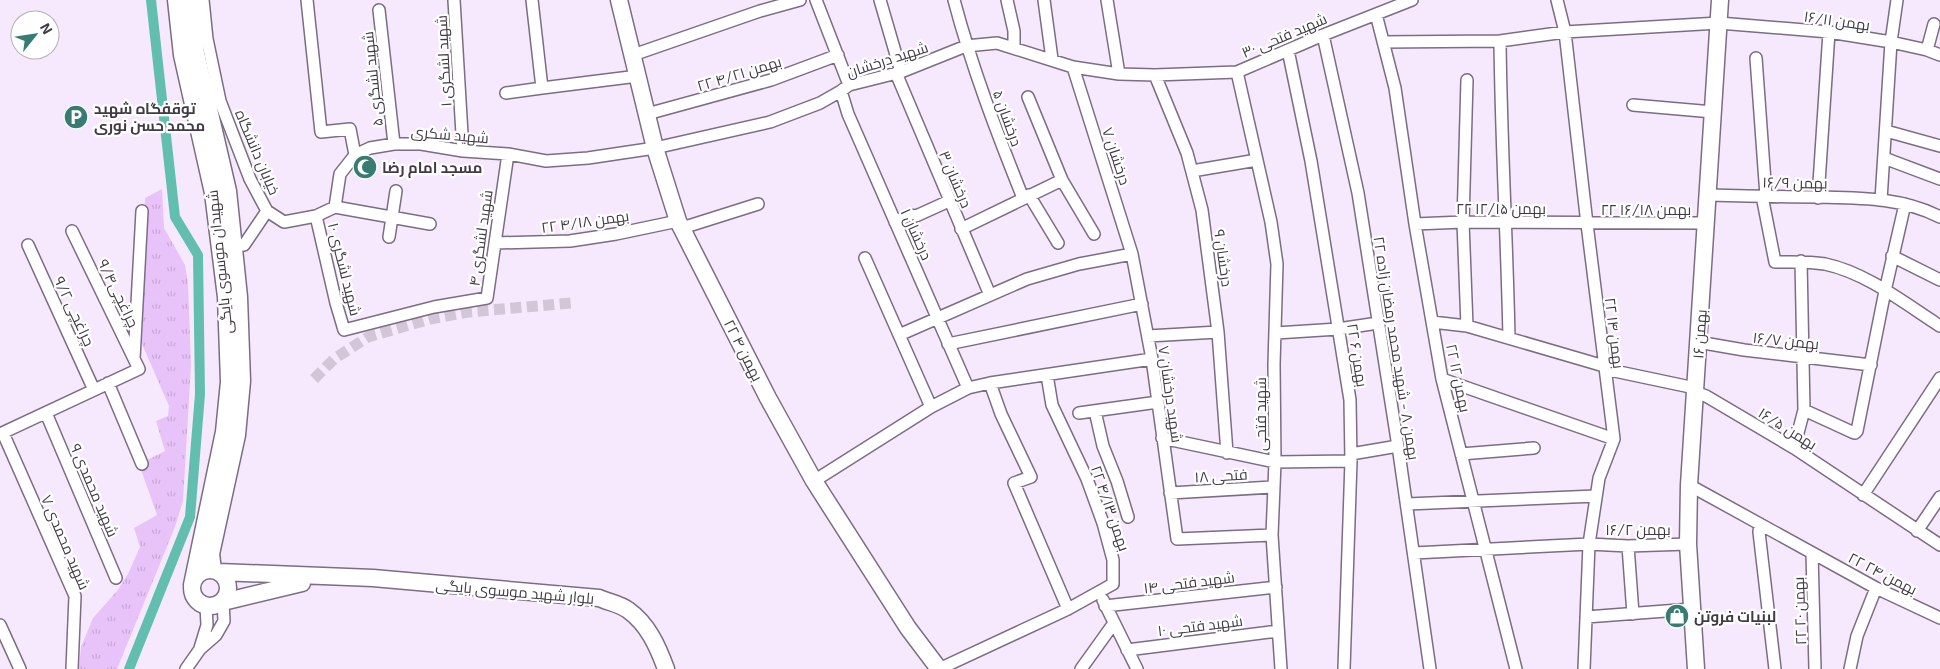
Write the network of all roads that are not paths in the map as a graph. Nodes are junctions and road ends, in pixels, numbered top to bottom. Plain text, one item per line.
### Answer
1 (176, 0) edge
2 (190, 0) edge
3 (202, 0) edge
4 (307, 0) edge
5 (454, 0) edge
6 (532, 0) edge
7 (619, 0) edge
8 (800, 0) edge
9 (816, 0) edge
10 (880, 0) edge
11 (954, 0) edge
12 (1007, 0) edge
13 (1044, 0) edge
14 (1107, 0) edge
15 (1412, 0) edge
16 (1557, 0) edge
17 (1720, 0) edge
18 (1897, 0) edge
19 (758, 5) edge
20 (379, 10) dead end
21 (1376, 14) junction
22 (1719, 23) junction
23 (1934, 24) dead end
24 (1565, 32) junction
25 (1829, 32) junction
26 (1323, 35) junction
27 (1500, 41) junction
28 (1383, 42) junction
29 (1891, 42) junction
30 (966, 46) junction
31 (1014, 47) junction
32 (1288, 50) junction
33 (1928, 50) junction
34 (838, 54) junction
35 (633, 55) junction
36 (1940, 55) edge
37 (1756, 58) dead end
38 (1052, 59) junction
39 (1073, 67) junction
40 (1237, 72) junction
41 (898, 73) junction
42 (1119, 74) junction
43 (1155, 75) junction
44 (638, 76) junction
45 (1467, 80) dead end
46 (542, 88) junction
47 (845, 88) junction
48 (506, 93) dead end
49 (1028, 97) dead end
50 (1633, 105) dead end
51 (1713, 112) junction
52 (647, 114) junction
53 (1886, 131) junction
54 (394, 144) junction
55 (1940, 146) edge
56 (655, 148) junction
57 (463, 151) junction
58 (508, 154) junction
59 (355, 155) junction
60 (1884, 158) junction
61 (1257, 160) junction
62 (1192, 171) junction
63 (1940, 179) edge
64 (1062, 180) junction
65 (396, 191) dead end
66 (1708, 195) junction
67 (1764, 196) junction
68 (1026, 197) junction
69 (1818, 198) junction
70 (1881, 200) junction
71 (949, 201) junction
72 (758, 204) dead end
73 (1905, 204) junction
74 (335, 207) junction
75 (142, 211) dead end
76 (267, 211) junction
77 (316, 216) junction
78 (392, 216) junction
79 (1940, 217) edge
80 (895, 222) junction
81 (1463, 222) junction
82 (1506, 223) junction
83 (1706, 223) junction
84 (430, 224) dead end
85 (680, 224) junction
86 (1416, 224) junction
87 (1587, 224) junction
88 (961, 229) junction
89 (72, 230) dead end
90 (1094, 234) dead end
91 (389, 237) dead end
92 (495, 243) junction
93 (1058, 243) dead end
94 (28, 245) dead end
95 (234, 246) junction
96 (1132, 254) junction
97 (1892, 256) junction
98 (865, 258) dead end
99 (1801, 261) junction
100 (1940, 280) edge
101 (1885, 291) junction
102 (990, 295) junction
103 (487, 298) joint
104 (1142, 304) junction
105 (937, 318) junction
106 (1432, 322) junction
107 (1378, 323) junction
108 (1467, 326) junction
109 (1940, 326) edge
110 (1338, 329) junction
111 (1218, 332) junction
112 (1276, 333) junction
113 (899, 335) junction
114 (1148, 336) junction
115 (1509, 338) junction
116 (1698, 342) junction
117 (948, 344) junction
118 (1803, 356) junction
119 (1152, 359) junction
120 (136, 365) junction
121 (1871, 365) junction
122 (1605, 368) junction
123 (1047, 375) junction
124 (1940, 378) edge
125 (1442, 379) junction
126 (990, 382) junction
127 (108, 383) junction
128 (968, 388) junction
129 (94, 390) junction
130 (1695, 390) junction
131 (1158, 402) junction
132 (931, 407) junction
133 (1804, 410) junction
134 (1095, 411) junction
135 (46, 413) junction
136 (1079, 413) dead end
137 (1, 434) edge
138 (1162, 438) junction
139 (1614, 439) junction
140 (1398, 446) junction
141 (1534, 448) dead end
142 (1794, 448) junction
143 (1227, 453) junction
144 (1461, 454) junction
145 (1351, 458) junction
146 (1275, 462) junction
147 (142, 464) dead end
148 (814, 481) junction
149 (1688, 485) junction
150 (1274, 487) junction
151 (1170, 493) junction
152 (1863, 495) junction
153 (1596, 496) junction
154 (1940, 497) edge
155 (1473, 501) junction
156 (1407, 504) junction
157 (1128, 517) dead end
158 (1760, 524) junction
159 (1917, 530) junction
160 (1272, 535) junction
161 (1589, 544) junction
162 (1688, 544) junction
163 (1940, 545) edge
164 (1628, 546) junction
165 (1485, 548) junction
166 (1414, 553) junction
167 (1812, 553) junction
168 (216, 571) junction
169 (116, 578) dead end
170 (329, 578) junction
171 (192, 585) junction
172 (1276, 587) junction
173 (1876, 588) junction
174 (1099, 592) junction
175 (222, 602) junction
176 (206, 606) junction
177 (1106, 606) junction
178 (1068, 609) junction
179 (1692, 609) junction
180 (1633, 614) junction
181 (1586, 618) junction
182 (1940, 618) edge
183 (1114, 623) junction
184 (0, 624) edge
185 (1278, 631) junction
186 (200, 649) junction
187 (1126, 650) junction
188 (1134, 668) edge
189 (20, 669) edge
190 (72, 669) edge
191 (186, 669) edge
192 (666, 669) edge
193 (939, 669) edge
194 (1081, 669) edge
195 (1281, 669) edge
196 (1344, 669) edge
197 (1430, 669) edge
198 (1516, 669) edge
199 (1584, 669) edge
200 (1696, 669) edge
201 (1775, 669) edge
202 (1816, 669) edge
203 (1850, 669) edge

1 - 171 street, شهیدان موسوی بایگی
2 - 95 street, شهیدان موسوی بایگی
3 - 76 street, خیابان دانشگاه
4 - 59 street
5 - 57 street, شهید لشگری ۱
6 - 46 street
7 - 35 street, ۲۲ بهمن ۴
8 - 19 street
9 - 34 street, درخشان ۱
10 - 41 street, درخشان ۳
11 - 30 street, درخشان ۵
12 - 31 street
13 - 38 street
14 - 42 street
15 - 21 street, شهید فتحی ۳۰
16 - 24 street, ۲۲ بهمن ۱۴
17 - 22 street, بهمن ۱۶
18 - 29 street
19 - 35 street
20 - 54 street, شهید لشگری ۵
21 - 26 street, شهید فتحی ۳۰
21 - 28 street
22 - 24 street, بهمن ۱۶/۱۱
22 - 25 street, بهمن ۱۶/۱۱
22 - 51 street, بهمن ۱۶
23 - 33 street
24 - 27 street, بهمن ۱۶/۱۱
24 - 87 street, ۲۲ بهمن ۱۴
25 - 29 street, بهمن ۱۶/۱۱
25 - 69 street
26 - 32 street, شهید فتحی ۳۰
26 - 107 street, ۲۲ بهمن ۸ - شهید محمد رمضان زاده
27 - 28 street, بهمن ۱۶/۱۱
27 - 82 street
28 - 86 street, ۲۲ بهمن ۱۲
29 - 33 street, بهمن ۱۶/۱۱
29 - 53 street
30 - 31 street, شهید درخشان
30 - 41 street, شهید درخشان
30 - 68 street, درخشان ۵
31 - 38 street, شهید درخشان
32 - 40 street, شهید فتحی ۳۰
32 - 110 street, ۲۲ بهمن ۶
33 - 36 street, بهمن ۱۶/۱۱
34 - 47 street, درخشان ۱
34 - 52 street, ۲۲ بهمن ۴/۲۱
35 - 44 street, ۲۲ بهمن ۴
37 - 67 street
38 - 39 street, شهید درخشان
39 - 42 street, شهید درخشان
39 - 96 street, درخشان ۷
40 - 43 street, شهید فتحی ۳۰
40 - 61 street, شهید فتحی
41 - 47 street, شهید درخشان
41 - 71 street, درخشان ۳
42 - 43 street, شهید فتحی ۳۰
43 - 62 street, درخشان ۹
44 - 46 street
44 - 52 street, ۲۲ بهمن ۴
45 - 81 street
46 - 48 street
47 - 56 street, شهید درخشان
47 - 80 street, درخشان ۱
49 - 64 street
50 - 51 street
51 - 66 street, بهمن ۱۶
52 - 56 street, ۲۲ بهمن ۴
53 - 55 street
53 - 60 street
54 - 57 street, شهید شکری
54 - 59 street, شهید شکری
56 - 58 street, شهید درخشان
56 - 85 street, ۲۲ بهمن ۴
57 - 58 street, شهید شکری
58 - 92 street, شهید لشگری ۴
59 - 74 street
60 - 63 street
60 - 70 street
61 - 62 street
61 - 112 street, شهید فتحی
62 - 111 street, درخشان ۹
64 - 68 street
64 - 90 street
65 - 78 street
66 - 67 street, بهمن ۱۶/۹
66 - 83 street, بهمن ۱۶
67 - 69 street, بهمن ۱۶/۹
67 - 99 street
68 - 88 street
68 - 93 street, درخشان ۵
69 - 70 street, بهمن ۱۶/۹
70 - 73 street, بهمن ۱۶/۹
71 - 80 street
71 - 88 street, درخشان ۳
72 - 85 street, ۲۲ بهمن ۴/۱۸
73 - 79 street, بهمن ۱۶/۹
73 - 97 street
74 - 77 street, خیابان دانشگاه
74 - 78 street
75 - 120 street
76 - 77 street, خیابان دانشگاه
76 - 95 street
77 - 103 street, شهید لشگری ۱۰
78 - 84 street
78 - 91 street
80 - 105 street, درخشان ۱
81 - 82 street, ۲۲ بهمن ۱۲/۱۵
81 - 86 street, ۲۲ بهمن ۱۲/۱۵
81 - 108 street
82 - 87 street, ۲۲ بهمن ۱۲/۱۵
82 - 115 street
83 - 87 street, ۲۲ بهمن ۱۶/۱۸
83 - 116 street, بهمن ۱۶
85 - 92 street, ۲۲ بهمن ۴/۱۸
85 - 148 street, ۲۲ بهمن ۴
86 - 106 street, ۲۲ بهمن ۱۲
87 - 122 street, ۲۲ بهمن ۱۴
88 - 102 street, درخشان ۳
89 - 120 street, ۹/۴چراغچی
92 - 103 street, شهید لشگری ۴
94 - 129 street, ۹/۲ چراغچی
95 - 168 street, شهیدان موسوی بایگی
96 - 102 street
96 - 104 street, شهید درخشان ۷
97 - 100 street
97 - 101 street
98 - 113 street
99 - 101 street
99 - 118 street
101 - 109 street
101 - 121 street
102 - 105 street
104 - 114 street, شهید درخشان ۷
104 - 117 street
105 - 113 street
105 - 117 street, درخشان ۱
106 - 108 street, بهمن ۱۶/۵
106 - 125 street, ۲۲ بهمن ۱۲
107 - 110 street
107 - 140 street, ۲۲ بهمن ۸ - شهید محمد رمضان زاده
108 - 115 street, بهمن ۱۶/۵
110 - 112 street
110 - 145 street, ۲۲ بهمن ۶
111 - 114 street
111 - 143 street, درخشان ۹
112 - 146 street, شهید فتحی
113 - 132 street
114 - 119 street, شهید درخشان ۷
115 - 122 street, بهمن ۱۶/۵
116 - 118 street, بهمن ۱۶/۷
116 - 130 street, بهمن ۱۶
117 - 128 street, درخشان ۱
118 - 121 street, بهمن ۱۶/۷
118 - 133 street
119 - 123 street
119 - 131 street, شهید درخشان ۷
120 - 127 street
121 - 133 street
122 - 130 street, بهمن ۱۶/۵
122 - 139 street, ۲۲ بهمن ۱۴
123 - 126 street
123 - 174 street, ۲۲ بهمن ۴/۱۳
124 - 152 street
125 - 139 street
125 - 144 street, ۲۲ بهمن ۱۲
126 - 128 street
126 - 178 street
127 - 129 street
127 - 147 street
128 - 132 street
129 - 135 street
130 - 142 street, بهمن ۱۶/۵
130 - 149 street, بهمن ۱۶
131 - 134 street
131 - 138 street, شهید درخشان ۷
132 - 148 street
133 - 142 street
134 - 136 street
134 - 157 street
135 - 137 street
135 - 169 street, شهید محمدی ۹
137 - 190 street, شهید محمدی ۷
138 - 143 street
138 - 151 street, شهید درخشان ۷
139 - 153 street, ۲۲ بهمن ۱۴
140 - 145 street
140 - 156 street, ۲۲ بهمن ۸ - شهید محمد رمضان زاده
141 - 144 street
142 - 152 street, بهمن ۱۶/۵
143 - 146 street
144 - 155 street, ۲۲ بهمن ۱۲
145 - 146 street
145 - 196 street, ۲۲ بهمن ۶
146 - 150 street, شهید فتحی
148 - 193 street, ۲۲ بهمن ۴
149 - 158 street, ۲۲ بهمن ۲۴
149 - 162 street, بهمن ۱۶
150 - 151 street, فتحی ۱۸
150 - 160 street, شهید فتحی
151 - 160 street, شهید درخشان ۷
152 - 159 street, بهمن ۱۶/۵
153 - 155 street
153 - 161 street, ۲۲ بهمن ۱۴
154 - 159 street
155 - 156 street
155 - 165 street, ۲۲ بهمن ۱۲
156 - 166 street, ۲۲ بهمن ۸ - شهید محمد رمضان زاده
158 - 167 street, ۲۲ بهمن ۲۴
158 - 201 street
159 - 163 street, بهمن ۱۶/۵
160 - 172 street, شهید فتحی
161 - 164 street, بهمن ۱۶/۲
161 - 165 street, بهمن ۱۶/۲
161 - 181 street, ۲۲ بهمن ۱۴
162 - 164 street, بهمن ۱۶/۲
162 - 179 street, بهمن ۱۶
164 - 180 street
165 - 166 street, بهمن ۱۶/۲
165 - 198 street, ۲۲ بهمن ۱۲
166 - 197 street, ۲۲ بهمن ۸ - شهید محمد رمضان زاده
167 - 173 street, ۲۲ بهمن ۲۴
167 - 202 street, ۲۲ بهمن ۲۰
168 - 170 street, بلوار شهید موسوی بایگی
168 - 171 street
168 - 175 street
170 - 175 street, بلوار شهید موسوی بایگی
170 - 192 street, بلوار شهید موسوی بایگی
171 - 176 street
172 - 177 street, شهید فتحی ۱۴
172 - 185 street, شهید فتحی
173 - 182 street, ۲۲ بهمن ۲۴
173 - 203 street
174 - 177 street
174 - 178 street, ۲۲ بهمن ۴/۱۳
175 - 176 street
175 - 186 street
176 - 186 street
177 - 183 street
178 - 193 street, ۲۲ بهمن ۴/۱۳
179 - 180 street
179 - 200 street, بهمن ۱۶
180 - 181 street
181 - 199 street, ۲۲ بهمن ۱۴
183 - 187 street
183 - 194 street
184 - 189 street
185 - 187 street, شهید فتحی ۱۰
185 - 195 street, شهید فتحی
186 - 191 street
187 - 188 street

